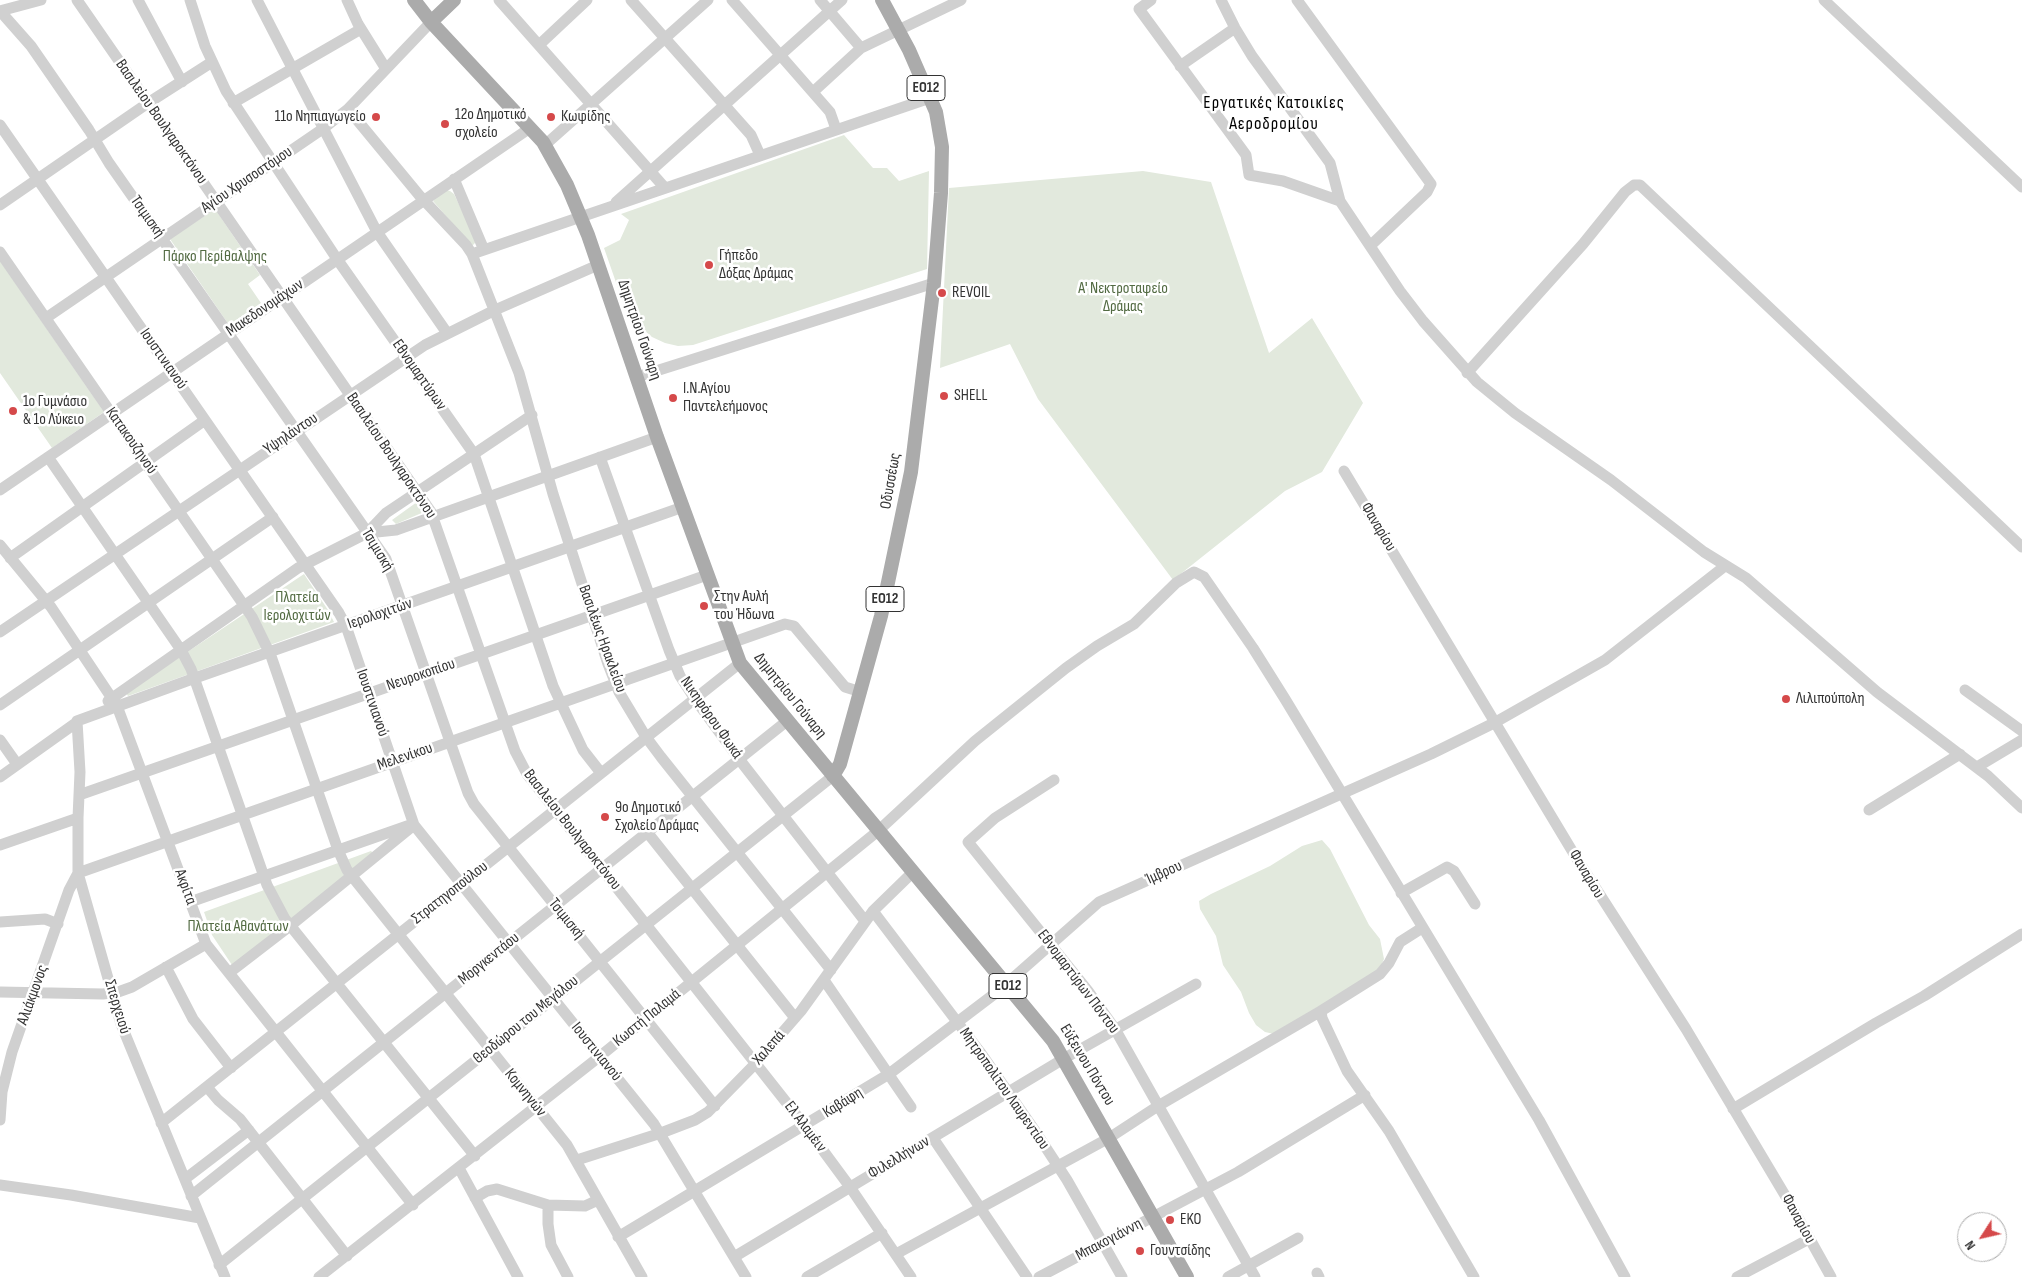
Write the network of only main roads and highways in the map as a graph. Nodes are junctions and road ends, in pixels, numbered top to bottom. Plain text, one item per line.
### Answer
1 (414, 0) edge
2 (454, 0) edge
3 (882, 0) edge
4 (431, 22) junction
5 (833, 776) junction
6 (1187, 1277) edge

1 - 4 main road, Δημητρίου Γούναρη
2 - 4 main road
3 - 5 main road, Οδυσσέως / ΕΟ12
4 - 5 main road, Δημητρίου Γούναρη
5 - 6 main road, Εύξεινου Πόντου / ΕΟ12

